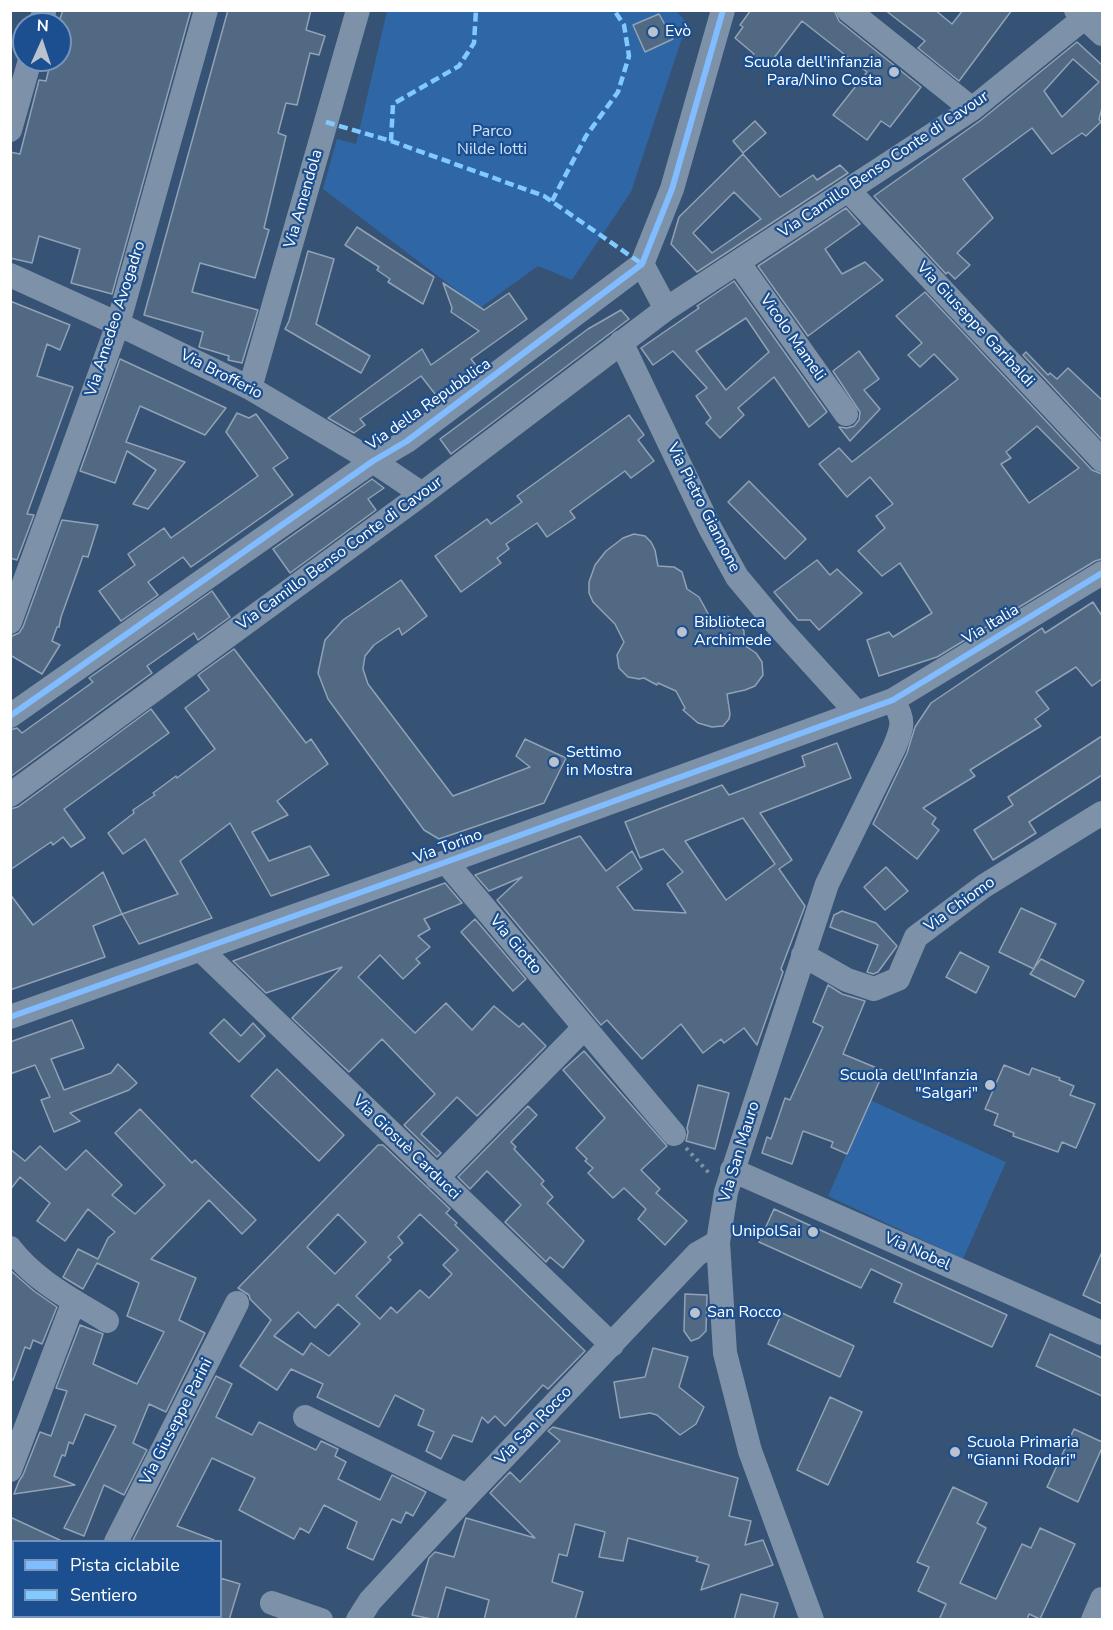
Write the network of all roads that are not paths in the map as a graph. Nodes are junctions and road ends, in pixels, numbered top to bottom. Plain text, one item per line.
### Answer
1 (206, 10) edge
2 (358, 10) edge
3 (723, 10) edge
4 (848, 10) edge
5 (1085, 13) edge
6 (1102, 34) edge
7 (21, 72) edge
8 (972, 109) junction
9 (10, 130) edge
10 (848, 190) junction
11 (738, 262) junction
12 (642, 264) junction
13 (10, 275) edge
14 (666, 309) junction
15 (118, 324) junction
16 (621, 342) junction
17 (250, 388) junction
18 (846, 414) dead end
19 (1102, 460) edge
20 (373, 461) junction
21 (422, 494) junction
22 (1102, 573) edge
23 (10, 622) edge
24 (893, 700) junction
25 (857, 713) junction
26 (10, 716) edge
27 (10, 795) edge
28 (1102, 813) edge
29 (446, 862) junction
30 (201, 950) junction
31 (803, 955) junction
32 (10, 1017) edge
33 (584, 1028) junction
34 (674, 1134) road end
35 (437, 1178) junction
36 (729, 1181) junction
37 (718, 1242) junction
38 (10, 1248) edge
39 (74, 1301) junction
40 (237, 1303) dead end
41 (107, 1321) dead end
42 (1102, 1333) edge
43 (612, 1345) junction
44 (305, 1417) dead end
45 (13, 1457) edge
46 (467, 1496) junction
47 (117, 1540) edge
48 (1102, 1599) edge
49 (272, 1603) dead end
50 (60, 1618) edge
51 (77, 1620) edge
52 (321, 1620) edge
53 (358, 1620) edge
54 (812, 1620) edge
55 (1093, 1620) edge

1 - 15 street, Via Amedeo Avogadro
2 - 17 street, Via Amendola
3 - 12 street
4 - 8 street
5 - 6 street
5 - 8 street, Via Camillo Benso Conte di Cavour
7 - 9 street
8 - 10 street, Via Camillo Benso Conte di Cavour
10 - 11 street, Via Camillo Benso Conte di Cavour
10 - 19 street, Via Giuseppe Garibaldi
11 - 14 street, Via Camillo Benso Conte di Cavour
11 - 18 street, Vicolo Mameli
12 - 14 street
12 - 20 street, Via della Repubblica
13 - 15 street, Via Brofferio
14 - 16 street, Via Camillo Benso Conte di Cavour
15 - 17 street, Via Brofferio
15 - 23 street, Via Amedeo Avogadro
16 - 21 street, Via Camillo Benso Conte di Cavour
16 - 25 street, Via Pietro Giannone
17 - 20 street, Via Brofferio
20 - 21 street, Via Brofferio
20 - 26 street, Via della Repubblica
21 - 27 street, Via Camillo Benso Conte di Cavour
22 - 24 street, Via Italia
24 - 25 street, Via Torino
24 - 31 street, Via San Mauro
25 - 29 street, Via Torino
28 - 31 street, Via Chiomo
29 - 30 street, Via Torino
29 - 33 street, Via Giotto
30 - 32 street, Via Torino
30 - 35 street, Via Giosuè Carducci
31 - 36 street, Via San Mauro
33 - 34 street, Via Giotto
33 - 35 street
35 - 43 street, Via Giosuè Carducci
36 - 37 street, Via San Mauro
36 - 42 street, Via Nobel
37 - 43 street, Via San Rocco
37 - 54 street, Via San Mauro
38 - 39 street
39 - 41 street
39 - 45 street
40 - 47 street, Via Giuseppe Parini
43 - 46 street, Via San Rocco
44 - 46 street
46 - 53 street, Via San Rocco
48 - 55 street
49 - 52 street
50 - 51 street

